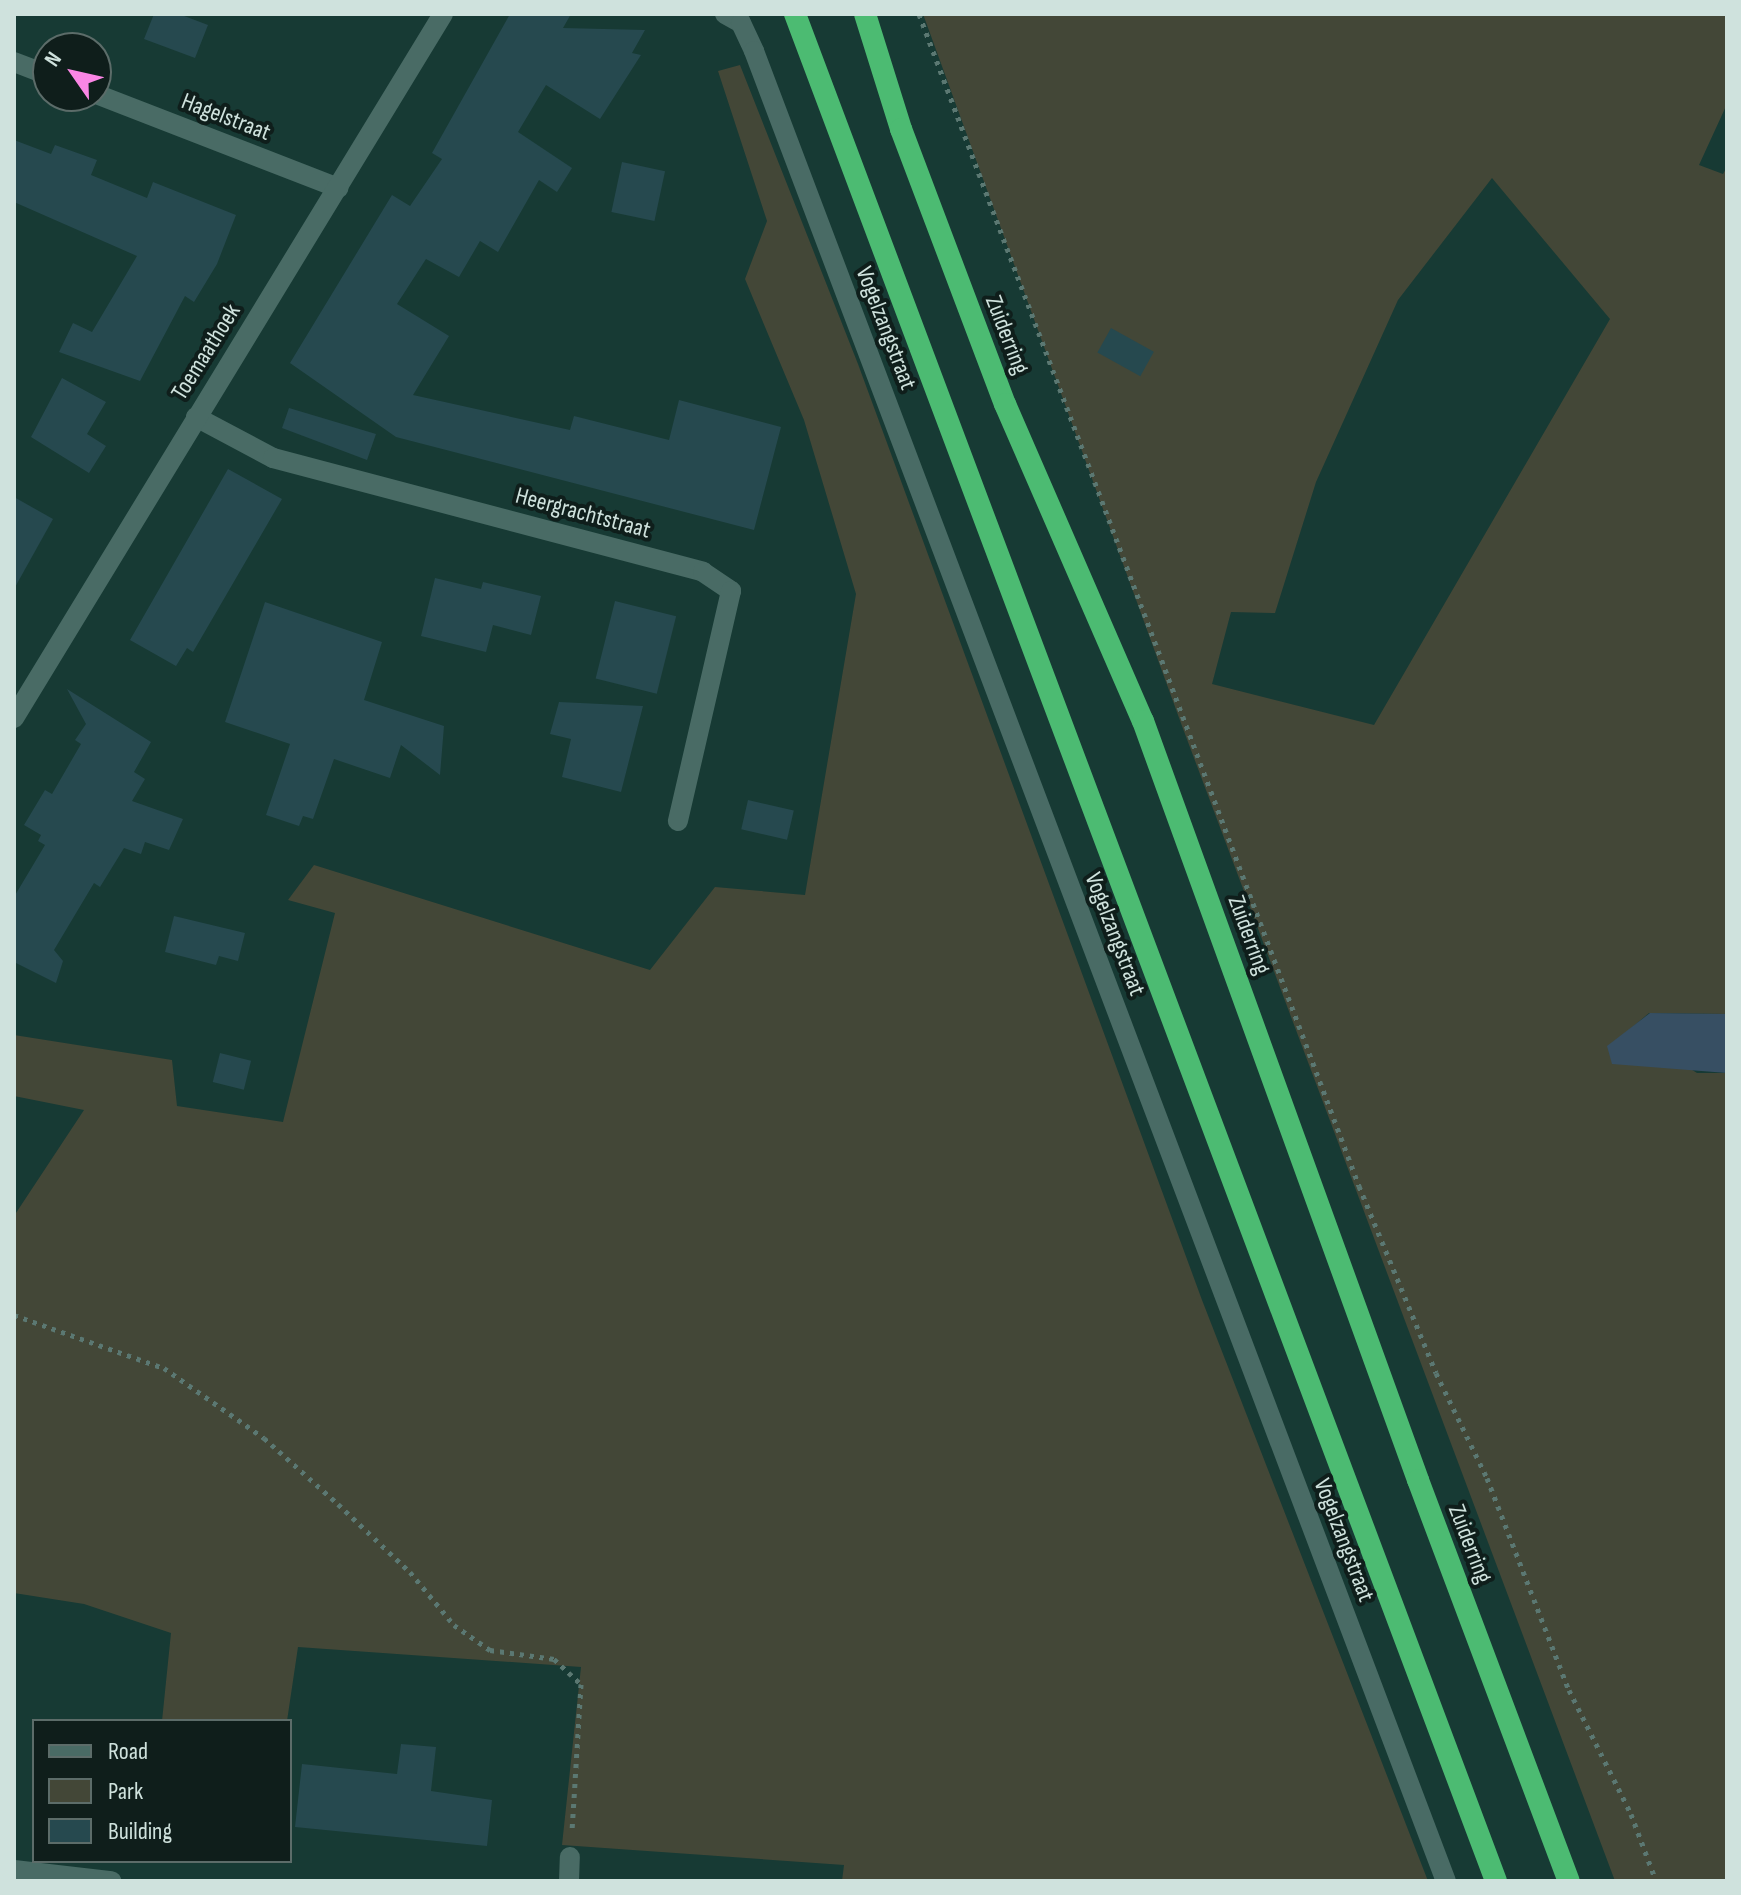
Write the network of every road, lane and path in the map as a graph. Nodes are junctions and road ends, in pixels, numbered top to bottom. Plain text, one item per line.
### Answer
1 (443, 14) edge
2 (725, 14) edge
3 (795, 14) edge
4 (865, 14) edge
5 (919, 14) edge
6 (112, 100) edge
7 (338, 188) junction
8 (196, 417) junction
9 (14, 718) edge
10 (678, 821) dead end
11 (14, 1315) edge
12 (570, 1857) joint
13 (14, 1870) edge
14 (111, 1881) edge
15 (569, 1881) edge
16 (1446, 1881) edge
17 (1496, 1881) edge
18 (1569, 1881) edge
19 (1656, 1881) edge

1 - 7 street, Toemaathoek
2 - 16 street, Vogelzangstraat
3 - 17 highway
4 - 18 highway, Zuiderring
5 - 19 path
6 - 7 street, Hagelstraat
7 - 8 street, Toemaathoek
8 - 9 street, Toemaathoek
8 - 10 street, Heergrachtstraat
11 - 12 path
12 - 15 street
13 - 14 street

